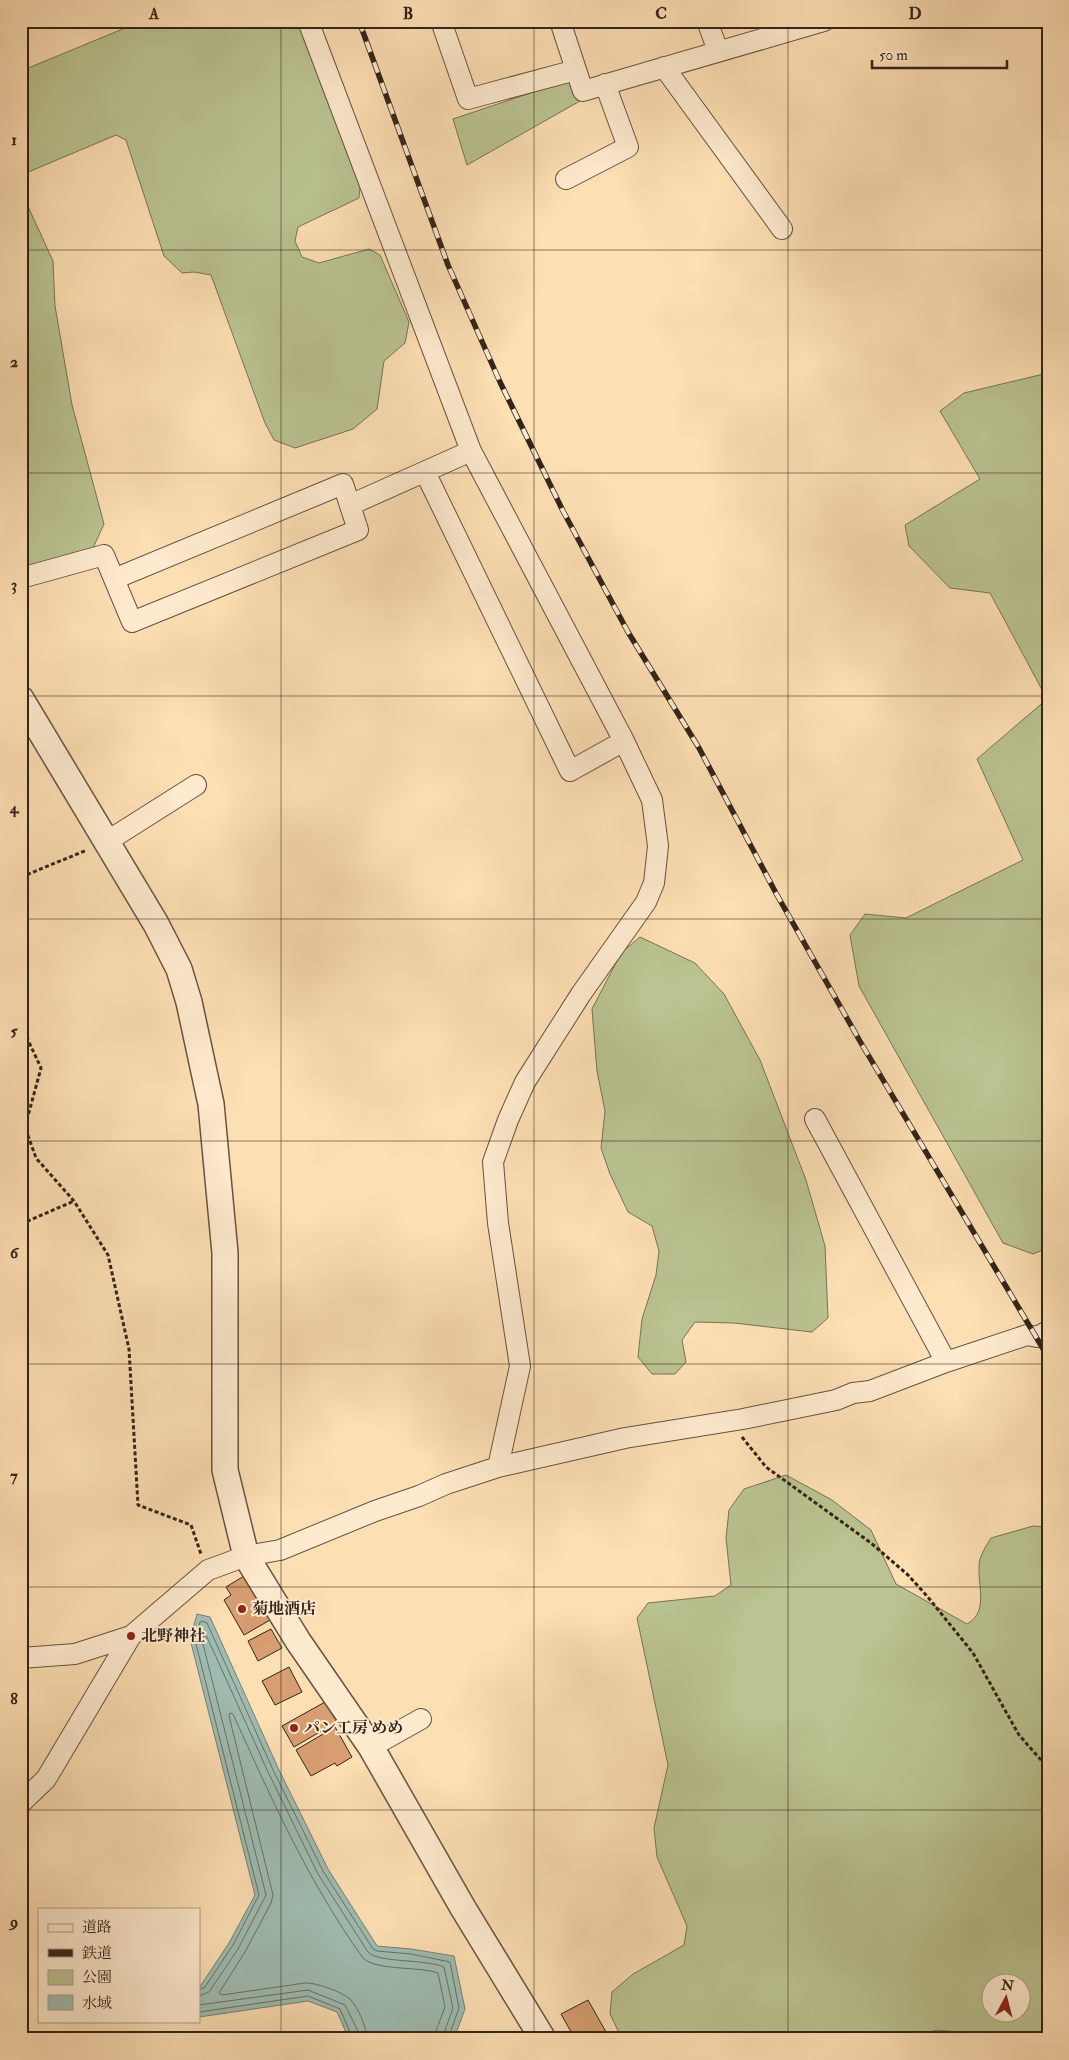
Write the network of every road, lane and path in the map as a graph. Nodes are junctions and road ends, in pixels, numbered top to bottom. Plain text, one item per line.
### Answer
1 (308, 21) edge
2 (441, 21) edge
3 (560, 21) edge
4 (707, 21) edge
5 (816, 22) edge
6 (718, 51) junction
7 (664, 67) junction
8 (576, 70) junction
9 (605, 84) junction
10 (566, 180) dead end
11 (782, 230) dead end
12 (471, 450) junction
13 (425, 472) junction
14 (350, 506) junction
15 (21, 578) edge
16 (114, 579) junction
17 (21, 699) edge
18 (624, 741) junction
19 (196, 785) dead end
20 (106, 842) junction
21 (21, 876) edge
22 (21, 1025) edge
23 (815, 1118) dead end
24 (74, 1200) junction
25 (21, 1224) edge
26 (1048, 1331) edge
27 (946, 1362) junction
28 (729, 1420) junction
29 (498, 1467) junction
30 (246, 1556) junction
31 (208, 1570) junction
32 (131, 1636) junction
33 (21, 1658) edge
34 (421, 1719) dead end
35 (371, 1747) junction
36 (1048, 1768) edge
37 (21, 1803) edge
38 (543, 2039) edge

1 - 12 street
2 - 8 street
3 - 8 street
4 - 6 street
5 - 6 street
6 - 7 street
7 - 9 street
7 - 11 street
8 - 9 street
9 - 10 street
12 - 13 street
12 - 18 street
13 - 14 street
13 - 18 street
14 - 16 street
14 - 16 street
15 - 16 street
17 - 20 street
18 - 29 street
19 - 20 street
20 - 21 path
20 - 30 street
22 - 24 path
23 - 27 street
24 - 25 path
24 - 31 path
26 - 27 street
27 - 28 street
28 - 29 street
28 - 36 path
29 - 30 street
30 - 31 street
30 - 35 street
31 - 32 street
32 - 33 street
32 - 37 street
34 - 35 street
35 - 38 street

